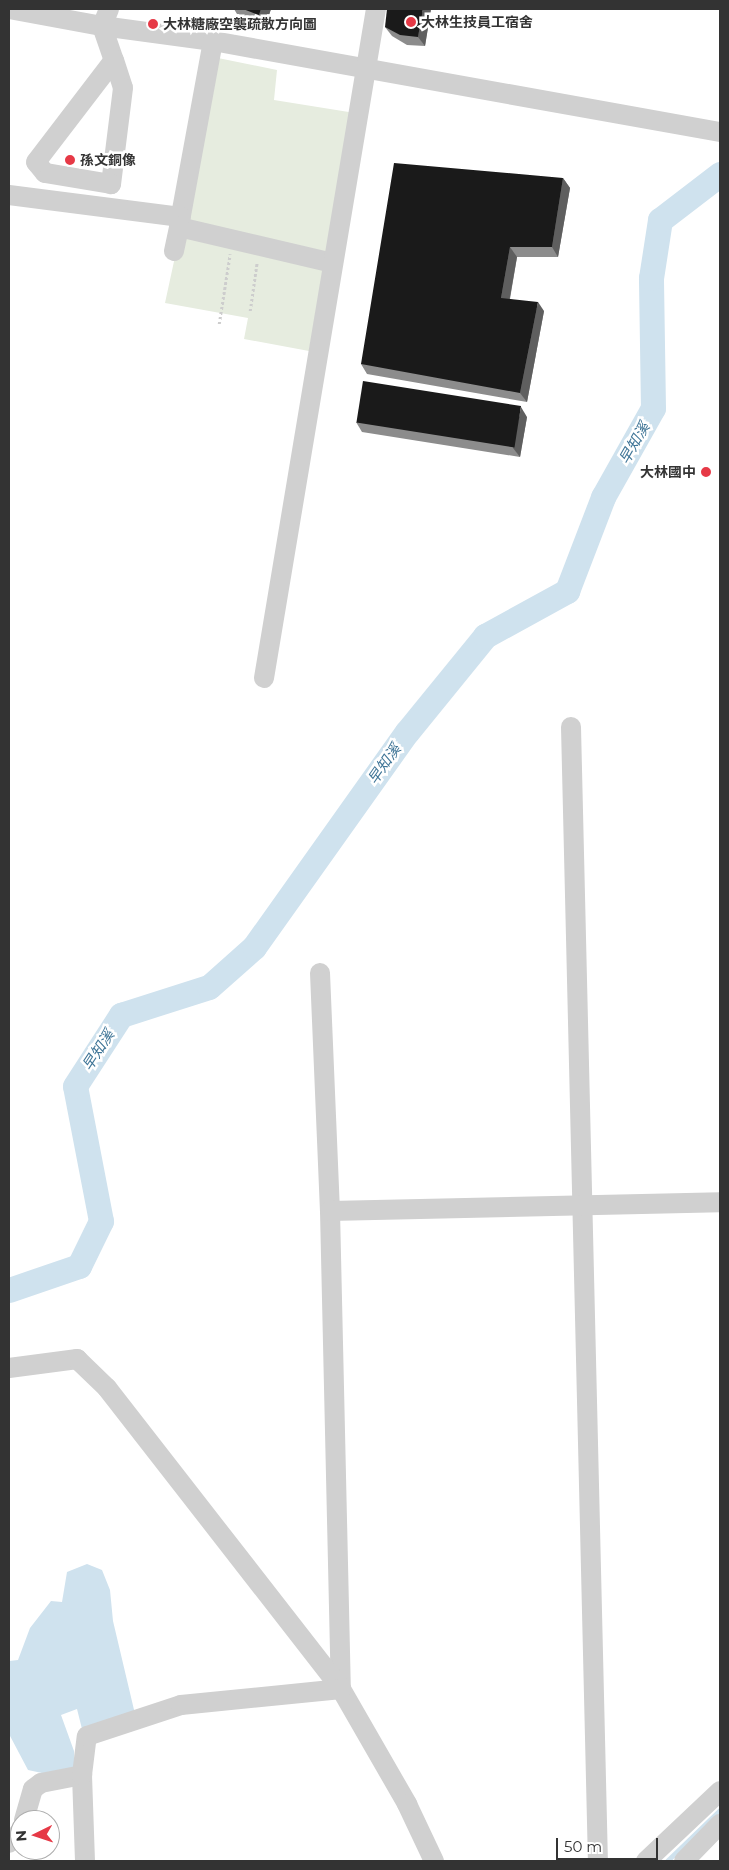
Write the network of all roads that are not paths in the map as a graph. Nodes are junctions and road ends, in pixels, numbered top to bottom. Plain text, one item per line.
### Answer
1 (9, 9) edge
2 (376, 9) edge
3 (106, 18) edge
4 (213, 41) junction
5 (114, 60) junction
6 (366, 68) junction
7 (720, 132) edge
8 (9, 195) edge
9 (180, 222) junction
10 (174, 251) dead end
11 (333, 263) junction
12 (264, 678) dead end
13 (571, 727) dead end
14 (320, 973) dead end
15 (720, 1202) edge
16 (584, 1205) junction
17 (330, 1211) junction
18 (9, 1368) edge
19 (341, 1689) junction
20 (82, 1775) junction
21 (720, 1791) edge
22 (27, 1810) edge
23 (720, 1824) edge
24 (85, 1861) edge
25 (434, 1861) edge
26 (598, 1861) edge
27 (646, 1861) edge
28 (684, 1861) edge

1 - 3 street
2 - 6 street
3 - 4 street
3 - 5 street
4 - 6 street
4 - 9 street
5 - 5 street
6 - 7 street
6 - 11 street
8 - 9 street
9 - 10 street
9 - 11 street
11 - 12 street
13 - 16 street
14 - 17 street
15 - 16 street
16 - 17 street
16 - 26 street
17 - 19 street
18 - 19 street
19 - 20 street
19 - 25 street
20 - 22 street
20 - 24 street
21 - 27 street
23 - 28 street

